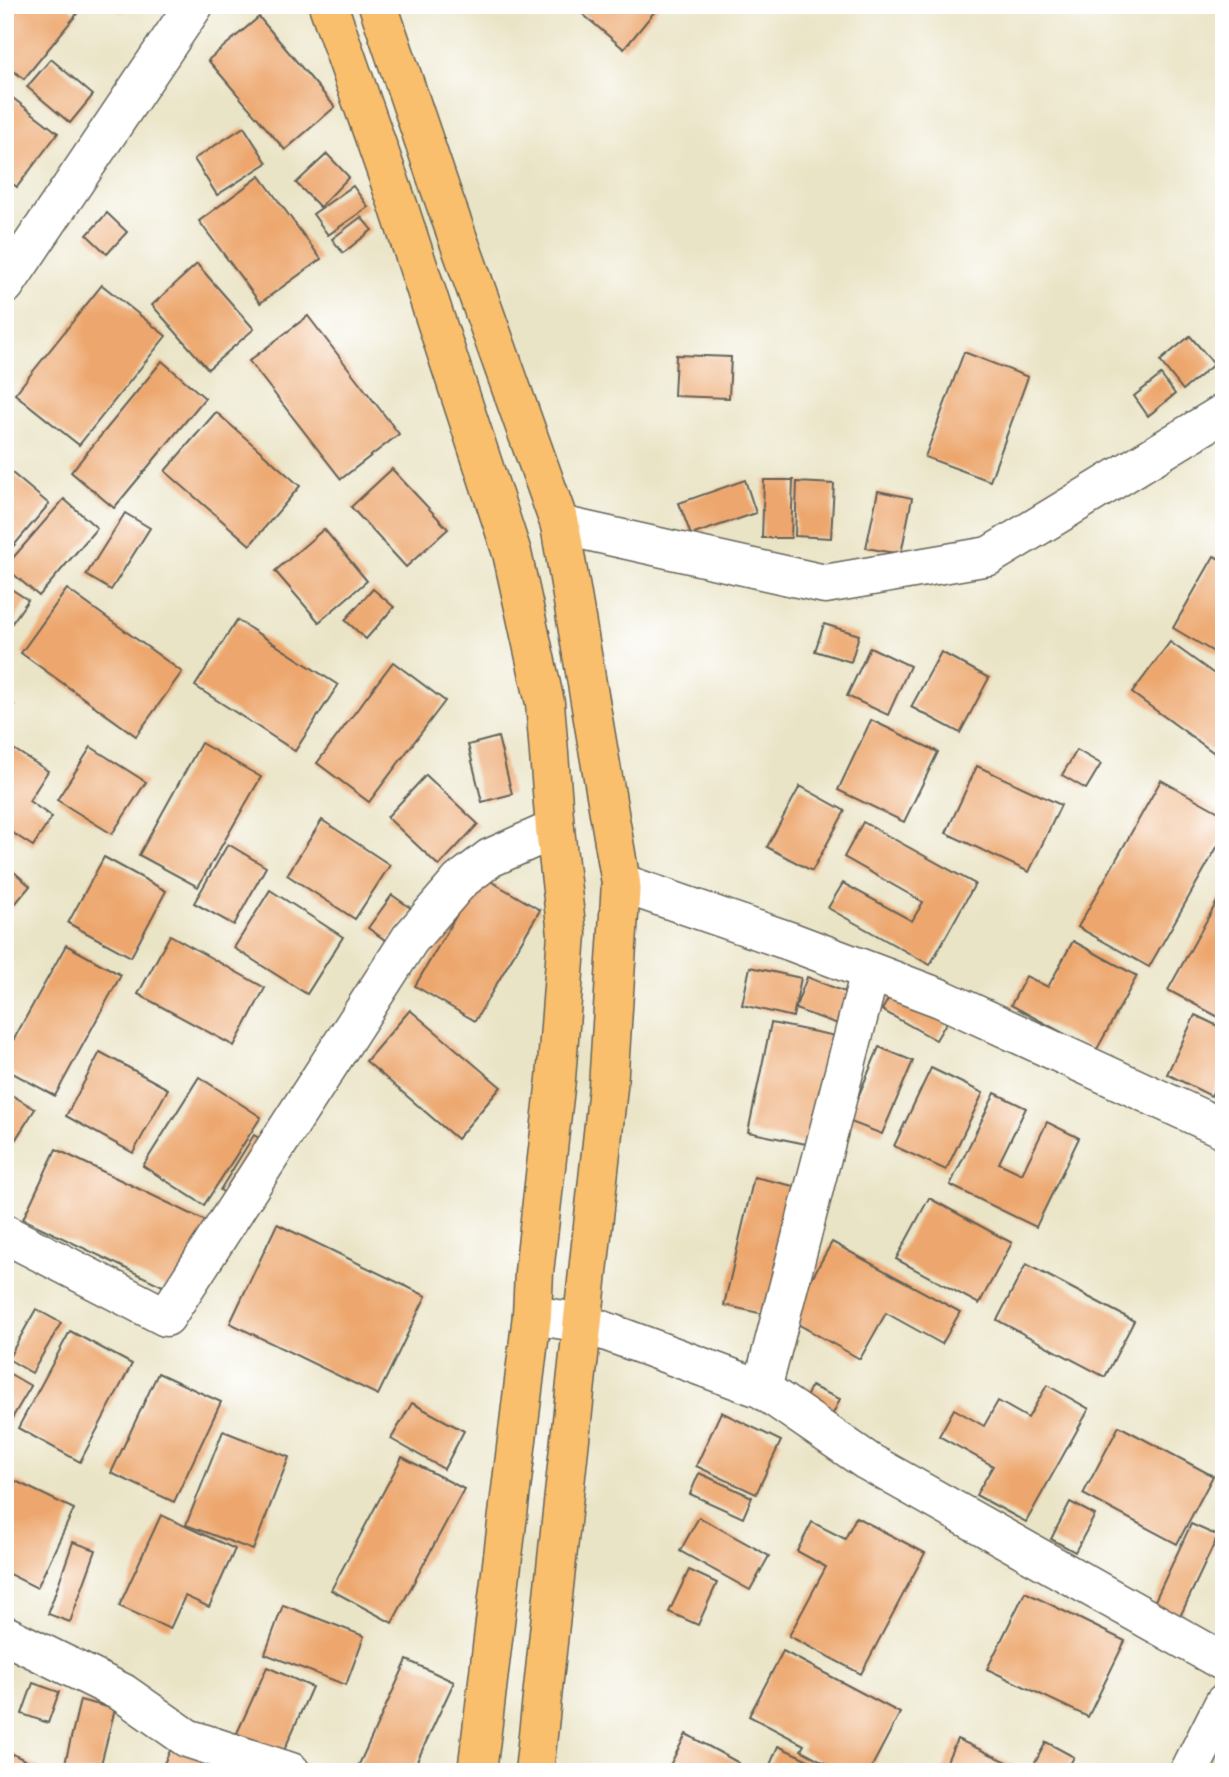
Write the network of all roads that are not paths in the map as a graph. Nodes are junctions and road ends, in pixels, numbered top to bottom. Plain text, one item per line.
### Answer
1 (194, 5) edge
2 (328, 5) edge
3 (378, 5) edge
4 (5, 285) edge
5 (1224, 413) edge
6 (560, 525) junction
7 (555, 829) junction
8 (621, 883) junction
9 (870, 972) junction
10 (1224, 1129) edge
11 (5, 1234) edge
12 (532, 1315) junction
13 (583, 1324) junction
14 (762, 1389) junction
15 (5, 1635) edge
16 (1224, 1662) edge
17 (1224, 1703) edge
18 (291, 1772) edge
19 (477, 1772) edge
20 (534, 1772) edge
21 (1189, 1772) edge

1 - 4 street
2 - 7 main road
3 - 6 main road
5 - 6 street
6 - 8 main road
7 - 11 street
7 - 12 main road
8 - 9 street
8 - 13 main road
9 - 10 street
9 - 14 street
12 - 13 street
12 - 19 main road
13 - 14 street
13 - 20 main road
14 - 16 street
15 - 18 street
17 - 21 street

